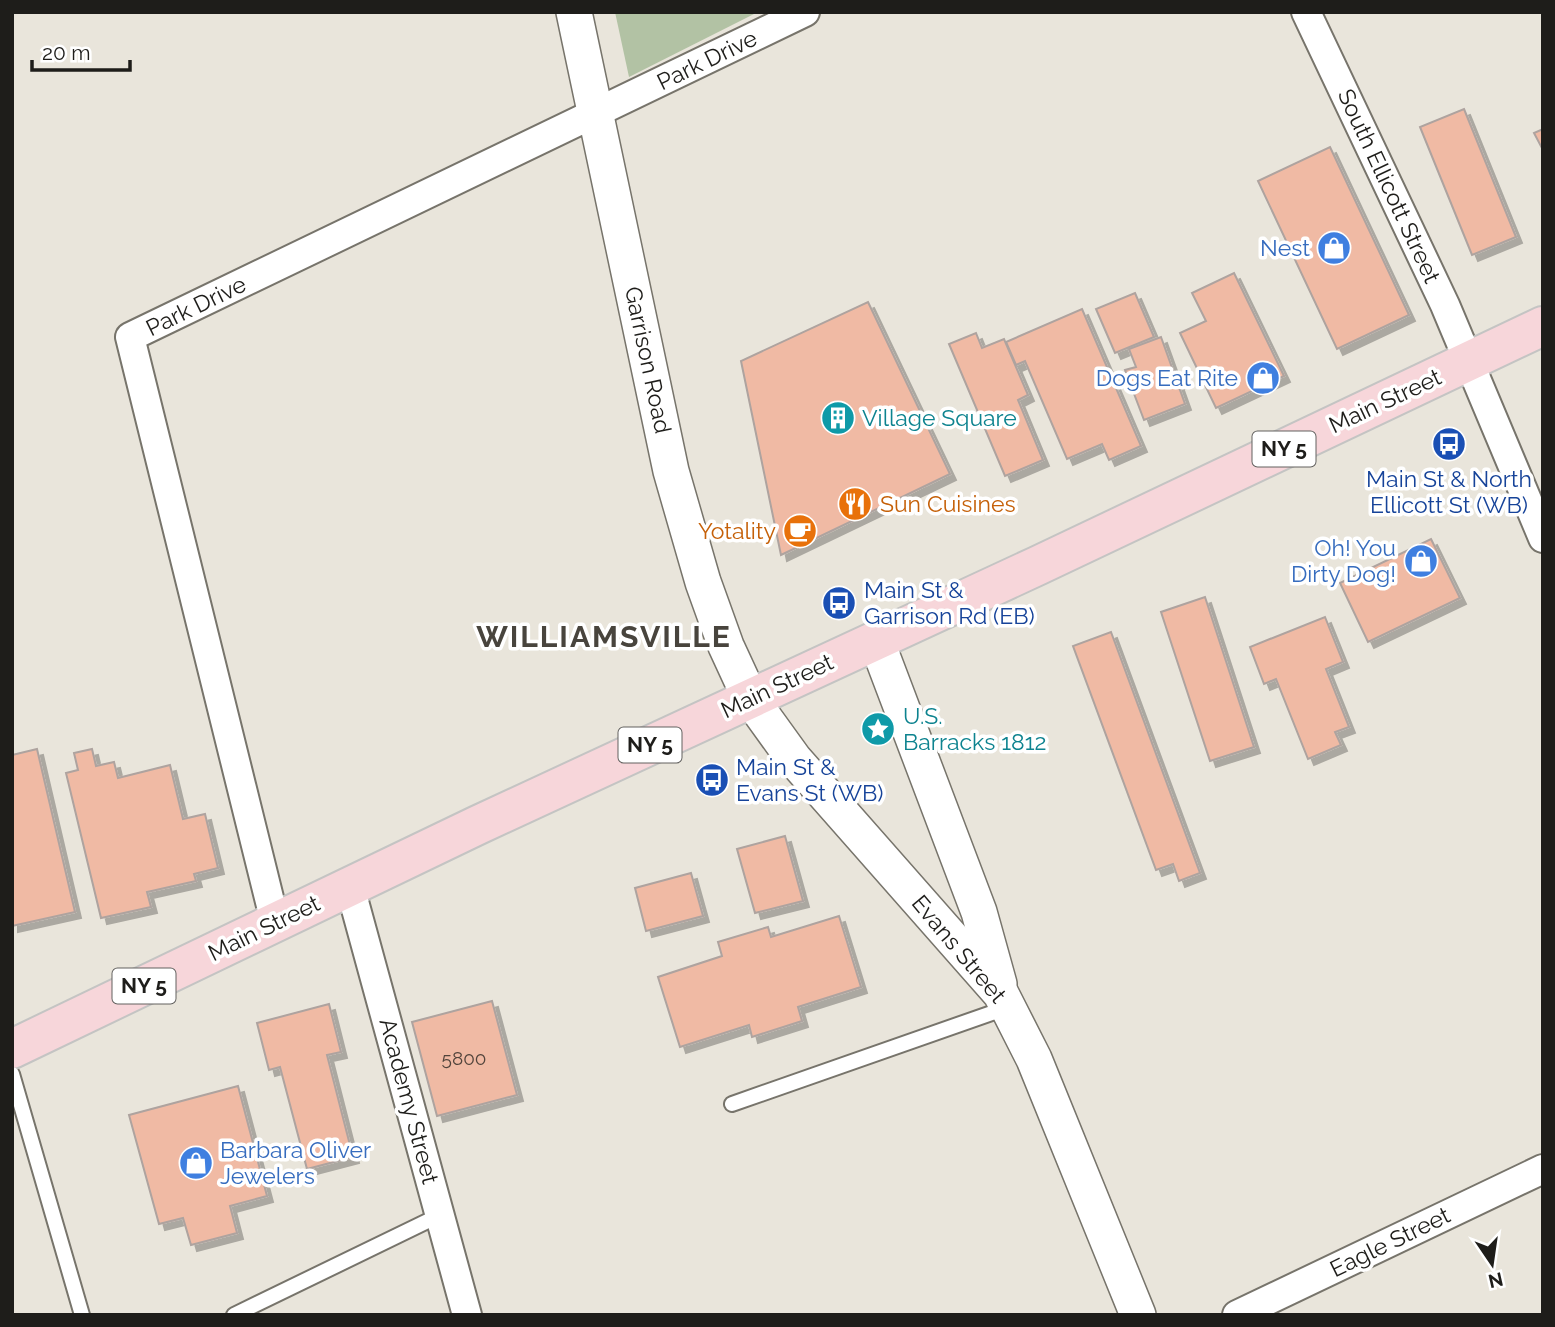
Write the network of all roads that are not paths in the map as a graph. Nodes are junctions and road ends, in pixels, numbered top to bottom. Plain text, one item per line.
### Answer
1 (574, 12) edge
2 (805, 12) edge
3 (1306, 12) edge
4 (596, 114) junction
5 (1543, 326) edge
6 (1469, 361) junction
7 (1543, 538) edge
8 (876, 640) junction
9 (750, 698) junction
10 (350, 887) junction
11 (275, 922) junction
12 (1004, 1001) junction
13 (12, 1049) edge
14 (12, 1074) edge
15 (732, 1104) dead end
16 (1543, 1169) edge
17 (440, 1215) junction
18 (465, 1314) edge
19 (82, 1315) edge
20 (234, 1315) edge
21 (1138, 1315) edge
22 (1237, 1315) edge

1 - 4 street, Garrison Road
2 - 4 street, Park Drive
3 - 6 street, South Ellicott Street
4 - 9 street, Garrison Road
4 - 11 street, Park Drive
5 - 6 main road, Main Street / NY 5
6 - 7 street, South Ellicott Street
6 - 8 main road, Main Street / NY 5
8 - 9 main road, Main Street / NY 5
8 - 12 street
9 - 10 main road, Main Street / NY 5
9 - 12 street, Evans Street
10 - 11 main road, Main Street / NY 5
10 - 17 street, Academy Street
11 - 13 main road, Main Street / NY 5
12 - 15 lane
12 - 21 street, Evans Street
14 - 19 lane
16 - 22 street, Eagle Street
17 - 18 street, Academy Street
17 - 20 lane

